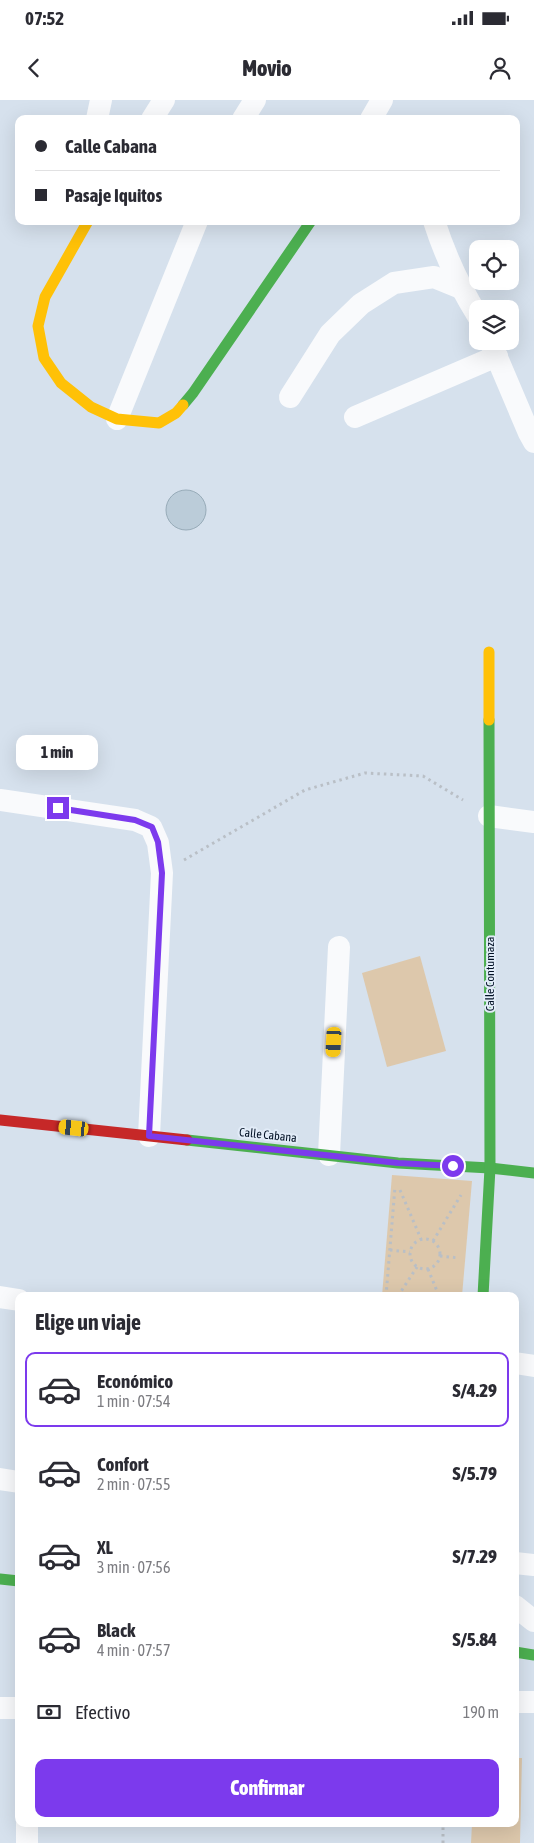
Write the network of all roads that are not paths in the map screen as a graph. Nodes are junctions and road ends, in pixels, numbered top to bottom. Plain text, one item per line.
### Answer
1 (101, 100) edge
2 (164, 100) edge
3 (255, 100) edge
4 (382, 100) edge
5 (98, 115) edge
6 (155, 115) edge
7 (246, 115) edge
8 (373, 115) edge
9 (195, 225) edge
10 (308, 225) edge
11 (435, 225) edge
12 (81, 227) edge
13 (461, 288) junction
14 (469, 301) edge
15 (492, 350) edge
16 (494, 350) edge
17 (290, 397) dead end
18 (355, 417) dead end
19 (117, 419) junction
20 (534, 442) edge
21 (490, 652) dead end
22 (0, 800) edge
23 (489, 816) junction
24 (534, 822) edge
25 (338, 947) dead end
26 (0, 1120) edge
27 (149, 1136) junction
28 (329, 1155) junction
29 (490, 1168) junction
30 (534, 1173) edge
31 (483, 1292) edge
32 (0, 1297) edge
33 (15, 1299) edge
34 (519, 1364) edge
35 (534, 1366) edge
36 (0, 1479) edge
37 (15, 1481) edge
38 (519, 1563) edge
39 (534, 1565) edge
40 (0, 1579) edge
41 (15, 1581) edge
42 (519, 1609) edge
43 (534, 1621) edge
44 (519, 1653) edge
45 (534, 1655) edge
46 (519, 1702) edge
47 (534, 1702) edge
48 (0, 1708) edge
49 (15, 1708) edge
50 (27, 1827) edge
51 (27, 1843) edge

1 - 5 street
2 - 6 street
3 - 7 street
4 - 8 street
9 - 19 street
10 - 19 street
11 - 13 street
12 - 19 street
13 - 14 street
13 - 17 street
15 - 18 street
16 - 20 street
21 - 23 street, Calle Contumaza
22 - 27 street
23 - 24 street
23 - 29 street, Calle Contumaza
25 - 28 street
26 - 27 street, Calle Cabana
27 - 28 street, Calle Cabana
28 - 29 street, Calle Cabana
29 - 30 street, Calle Cabana
29 - 31 street, Calle Contumaza
32 - 33 street
34 - 35 street
36 - 37 street
38 - 39 street
40 - 41 street
42 - 43 street
44 - 45 street
46 - 47 street
48 - 49 street
50 - 51 street

